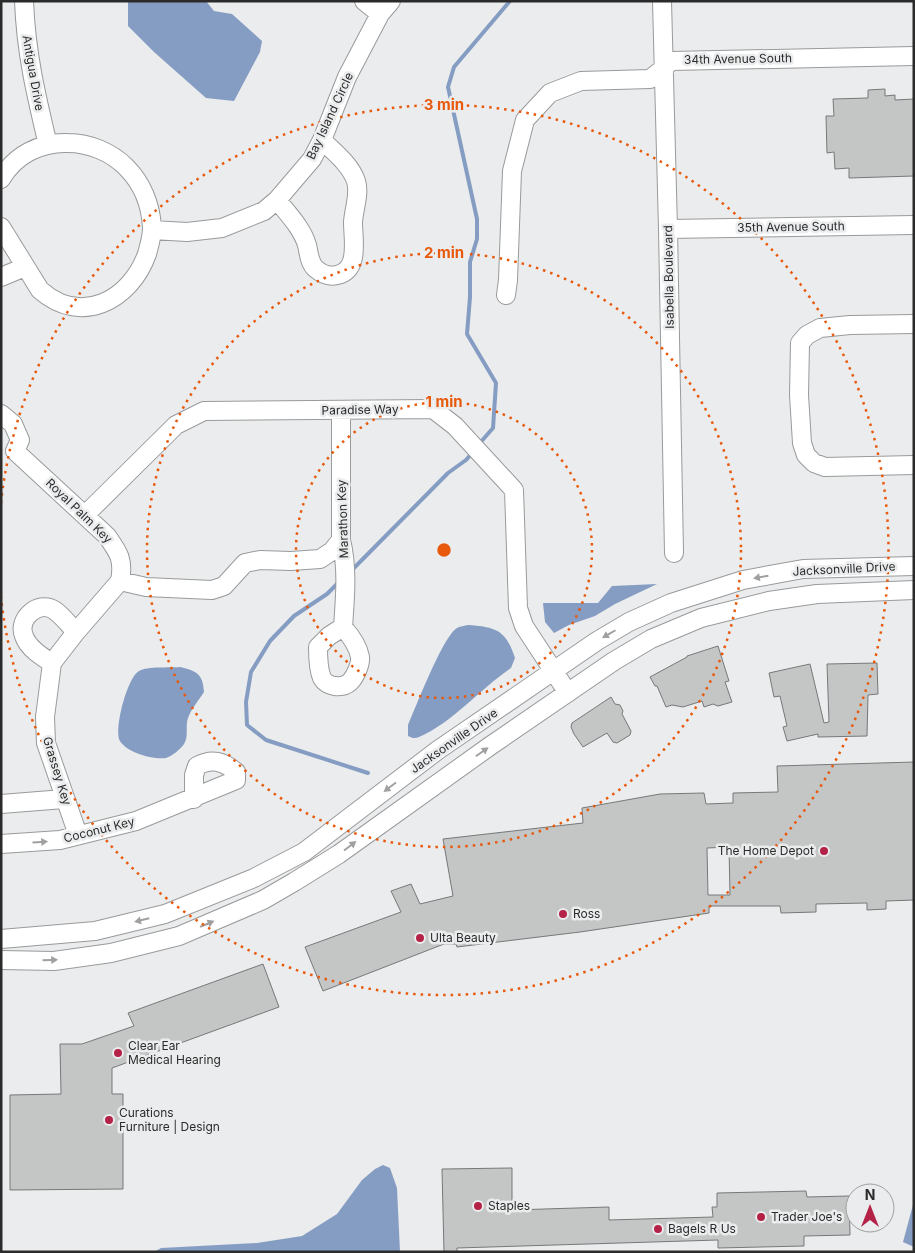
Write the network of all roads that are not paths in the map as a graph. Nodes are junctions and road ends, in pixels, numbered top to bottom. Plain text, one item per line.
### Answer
1 (24, 1) edge
2 (364, 1) edge
3 (662, 1) edge
4 (386, 7) edge
5 (914, 56) edge
6 (663, 69) junction
7 (322, 140) junction
8 (48, 145) junction
9 (1, 179) edge
10 (277, 200) junction
11 (914, 225) edge
12 (1, 227) edge
13 (668, 229) junction
14 (152, 230) junction
15 (6, 245) edge
16 (25, 267) junction
17 (1, 277) edge
18 (506, 295) dead end
19 (914, 324) edge
20 (341, 411) junction
21 (1, 414) edge
22 (8, 452) edge
23 (914, 466) edge
24 (85, 515) junction
25 (342, 545) junction
26 (674, 553) dead end
27 (914, 566) edge
28 (120, 581) junction
29 (914, 590) edge
30 (343, 627) dead end
31 (76, 632) junction
32 (52, 663) junction
33 (554, 671) junction
34 (568, 693) junction
35 (64, 799) junction
36 (194, 799) dead end
37 (1, 804) edge
38 (78, 835) junction
39 (1, 844) edge
40 (1, 939) edge
41 (1, 960) edge
42 (22, 961) junction
43 (1, 968) edge

1 - 8 street, Antigua Drive
2 - 4 street, Bay Island Circle
3 - 6 street, Isabella Boulevard
4 - 7 street, Bay Island Circle
5 - 6 street, 34th Avenue South
6 - 13 street, Isabella Boulevard
6 - 18 street, 34th Avenue South
7 - 10 street, Bay Island Circle
7 - 10 street
8 - 9 street
8 - 14 street
10 - 14 street, Bay Island Circle
11 - 13 street, 35th Avenue South
12 - 15 street
13 - 26 street, Isabella Boulevard
14 - 16 street
15 - 16 street
16 - 17 street
19 - 23 street
20 - 24 street, Paradise Way
20 - 25 street, Marathon Key
20 - 33 street, Paradise Way
21 - 22 street
22 - 24 street, Royal Palm Key
24 - 28 street, Royal Palm Key
25 - 28 street
25 - 30 street, Marathon Key
27 -> 33 street, Jacksonville Drive
28 - 31 street
29 - 34 street, Jacksonville Drive
31 - 32 street
31 - 32 street
32 - 35 street, Grassey Key
33 - 34 street, Paradise Way
33 -> 40 street, Jacksonville Drive
42 -> 34 street, Jacksonville Drive
35 - 37 street
35 - 38 street, Grassey Key
36 - 38 street, Coconut Key
39 -> 38 street, Coconut Key
41 - 42 street, Jacksonville Drive
42 - 43 street

